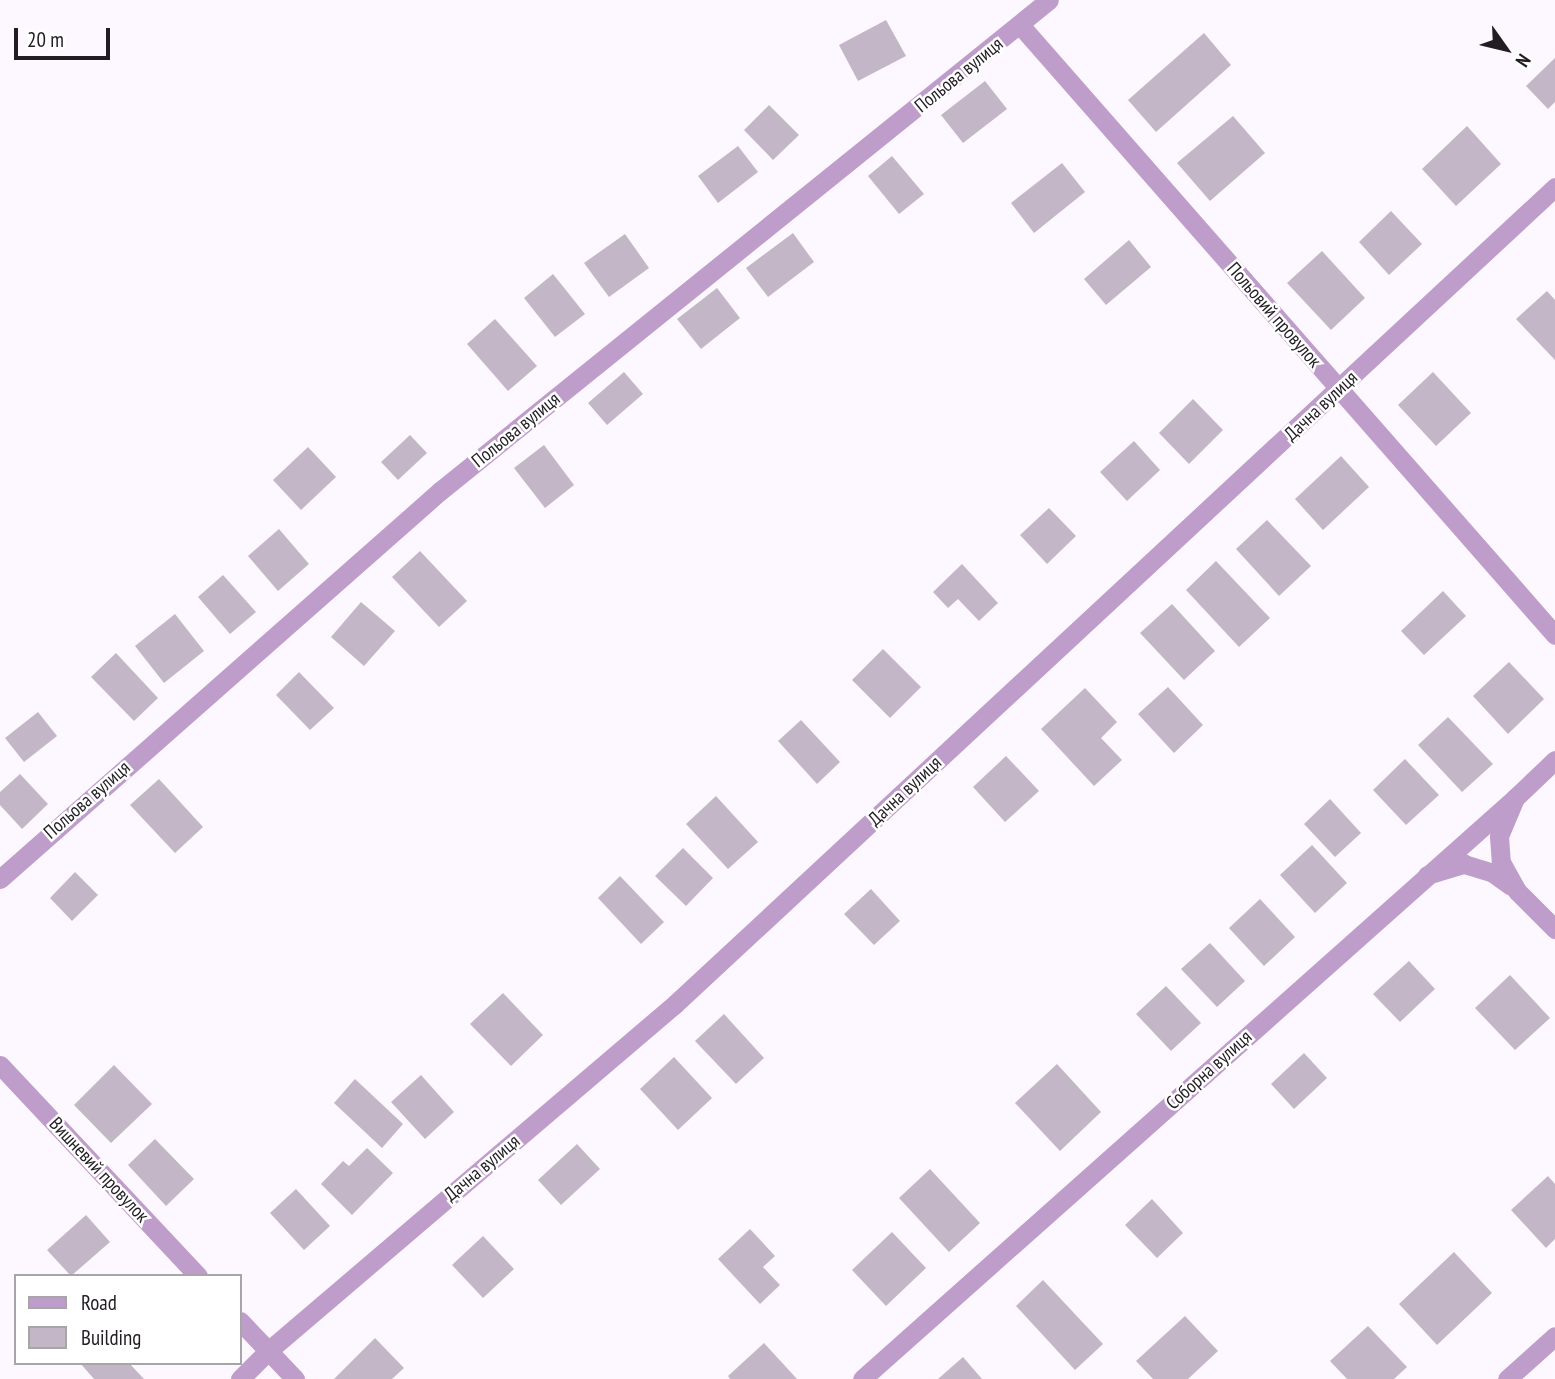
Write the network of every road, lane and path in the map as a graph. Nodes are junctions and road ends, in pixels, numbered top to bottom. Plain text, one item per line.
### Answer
1 (1049, 0) edge
2 (1021, 26) junction
3 (1555, 187) edge
4 (1339, 389) junction
5 (1555, 635) edge
6 (1555, 760) edge
7 (1515, 798) junction
8 (1427, 876) junction
9 (0, 878) edge
10 (1517, 891) junction
11 (1555, 929) edge
12 (0, 1065) edge
13 (196, 1274) edge
14 (242, 1323) edge
15 (1555, 1336) edge
16 (268, 1350) junction
17 (240, 1379) edge
18 (295, 1379) edge
19 (862, 1379) edge
20 (1507, 1379) edge

1 - 2 street, Польова вулиця
2 - 4 street, Польовий провулок
2 - 9 street, Польова вулиця
3 - 4 street, Дачна вулиця
4 - 5 street, Польовий провулок
4 - 16 street, Дачна вулиця
6 - 7 street, Соборна вулиця
7 - 8 street, Соборна вулиця
7 - 10 street
8 - 10 street
8 - 19 street, Соборна вулиця
10 - 11 street
12 - 13 street, Вишневий провулок
14 - 16 street
15 - 20 street
16 - 17 street, Дачна вулиця
16 - 18 street

